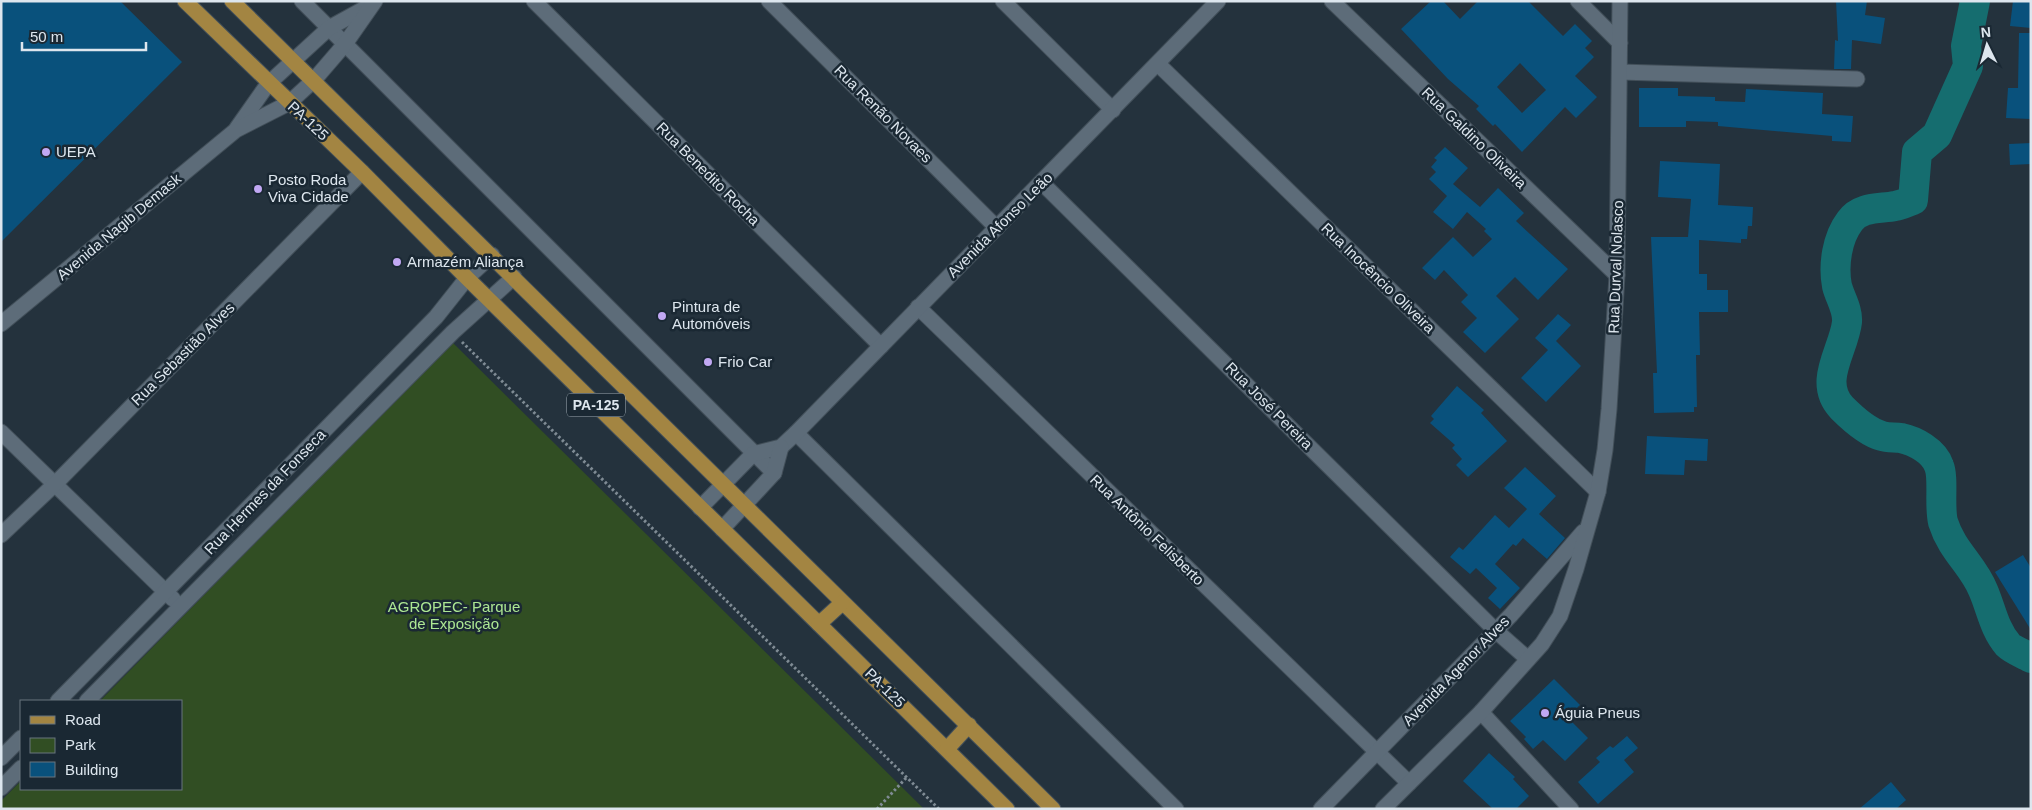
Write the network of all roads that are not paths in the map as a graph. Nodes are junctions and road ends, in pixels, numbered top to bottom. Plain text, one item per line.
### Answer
1 (185, 1) edge
2 (232, 1) edge
3 (302, 1) edge
4 (534, 1) edge
5 (769, 1) edge
6 (1003, 1) edge
7 (1218, 1) edge
8 (1332, 1) edge
9 (1578, 1) edge
10 (1620, 1) edge
11 (373, 3) edge
12 (329, 28) junction
13 (1620, 42) junction
14 (344, 44) junction
15 (293, 61) junction
16 (1158, 64) junction
17 (1620, 72) junction
18 (1857, 78) dead end
19 (314, 80) junction
20 (268, 84) junction
21 (289, 103) junction
22 (1113, 110) junction
23 (236, 130) junction
24 (362, 172) junction
25 (1042, 183) junction
26 (997, 228) junction
27 (492, 255) junction
28 (1617, 275) junction
29 (514, 277) junction
30 (467, 278) junction
31 (489, 300) junction
32 (918, 307) junction
33 (1, 324) edge
34 (881, 346) junction
35 (1, 432) edge
36 (796, 433) junction
37 (781, 447) junction
38 (754, 454) junction
39 (774, 473) junction
40 (55, 484) junction
41 (724, 484) junction
42 (1598, 492) junction
43 (745, 505) junction
44 (700, 508) junction
45 (722, 529) junction
46 (1586, 529) junction
47 (1, 535) edge
48 (166, 592) junction
49 (842, 603) junction
50 (181, 607) junction
51 (819, 624) junction
52 (1495, 630) junction
53 (1528, 659) junction
54 (59, 700) edge
55 (88, 700) edge
56 (1481, 712) junction
57 (969, 726) junction
58 (20, 739) edge
59 (948, 749) junction
60 (1376, 753) junction
61 (1, 758) edge
62 (20, 769) edge
63 (1409, 783) junction
64 (1, 788) edge
65 (1007, 809) edge
66 (1053, 809) edge
67 (1176, 809) edge
68 (1321, 809) edge
69 (1382, 809) edge
70 (1571, 809) edge

1 - 20 main road, PA-125 / PA-125
2 - 15 main road, PA-125
3 - 12 street
4 - 34 street, Rua Benedito Rocha
5 - 26 street, Rua Renão Novaes
6 - 22 street
7 - 16 street, Avenida Afonso Leão
8 - 28 street, Rua Galdino Oliveira
9 - 13 street
10 - 13 street, Rua Durval Nolasco
11 - 12 street, Avenida Nagib Demask
11 - 14 street, Avenida Nagib Demask
12 - 14 street
12 - 15 street, Avenida Nagib Demask
13 - 17 street, Rua Durval Nolasco
14 - 19 street, Avenida Nagib Demask
14 - 38 street
15 - 19 main road, PA-125
15 - 20 street, Avenida Nagib Demask
16 - 22 street, Avenida Afonso Leão
16 - 42 street, Rua Inocêncio Oliveira
17 - 18 street
17 - 28 street, Rua Durval Nolasco
19 - 21 street, Avenida Nagib Demask
19 - 27 main road, PA-125
20 - 21 main road, PA-125 / PA-125
20 - 23 street, Avenida Nagib Demask
21 - 23 street, Avenida Nagib Demask
21 - 24 main road, PA-125 / PA-125
22 - 25 street, Avenida Afonso Leão
23 - 33 street, Avenida Nagib Demask
24 - 30 main road, PA-125 / PA-125
24 - 40 street, Rua Sebastião Alves
25 - 26 street, Avenida Afonso Leão
25 - 52 street, Rua José Pereira
26 - 32 street, Avenida Afonso Leão
27 - 29 main road, PA-125
27 - 30 street, Rua Hermes da Fonseca
28 - 42 street, Rua Durval Nolasco
29 - 31 street
29 - 41 main road, PA-125
30 - 31 main road, PA-125 / PA-125
30 - 48 street, Rua Hermes da Fonseca
31 - 44 main road, PA-125 / PA-125
31 - 50 street
32 - 34 street, Avenida Afonso Leão
32 - 60 street, Rua Antônio Felisberto
34 - 36 street, Avenida Afonso Leão
35 - 40 street
36 - 37 street, Avenida Afonso Leão
36 - 67 street
37 - 38 street, Avenida Afonso Leão
37 - 39 street
38 - 39 street
38 - 41 street
39 - 43 street
40 - 47 street, Rua Sebastião Alves
40 - 48 street
41 - 43 main road, PA-125
41 - 44 street
42 - 46 street, Rua Durval Nolasco
43 - 45 street
43 - 49 main road, PA-125
44 - 45 main road, PA-125 / PA-125
45 - 51 main road, PA-125 / PA-125
46 - 52 street, Avenida Agenor Alves
46 - 53 street, Rua Durval Nolasco
48 - 50 street
48 - 54 street, Rua Hermes da Fonseca
49 - 51 main road
49 - 57 main road, PA-125
50 - 55 street
51 - 59 main road, PA-125 / PA-125
52 - 53 street, Rua José Pereira
52 - 60 street, Avenida Agenor Alves
53 - 56 street, Rua Durval Nolasco
56 - 63 street, Rua Durval Nolasco
56 - 70 street
57 - 59 main road
57 - 66 main road, PA-125
58 - 61 street
59 - 65 main road, PA-125 / PA-125
60 - 63 street, Rua Antônio Felisberto
60 - 68 street, Avenida Agenor Alves
62 - 64 street
63 - 69 street, Rua Durval Nolasco

